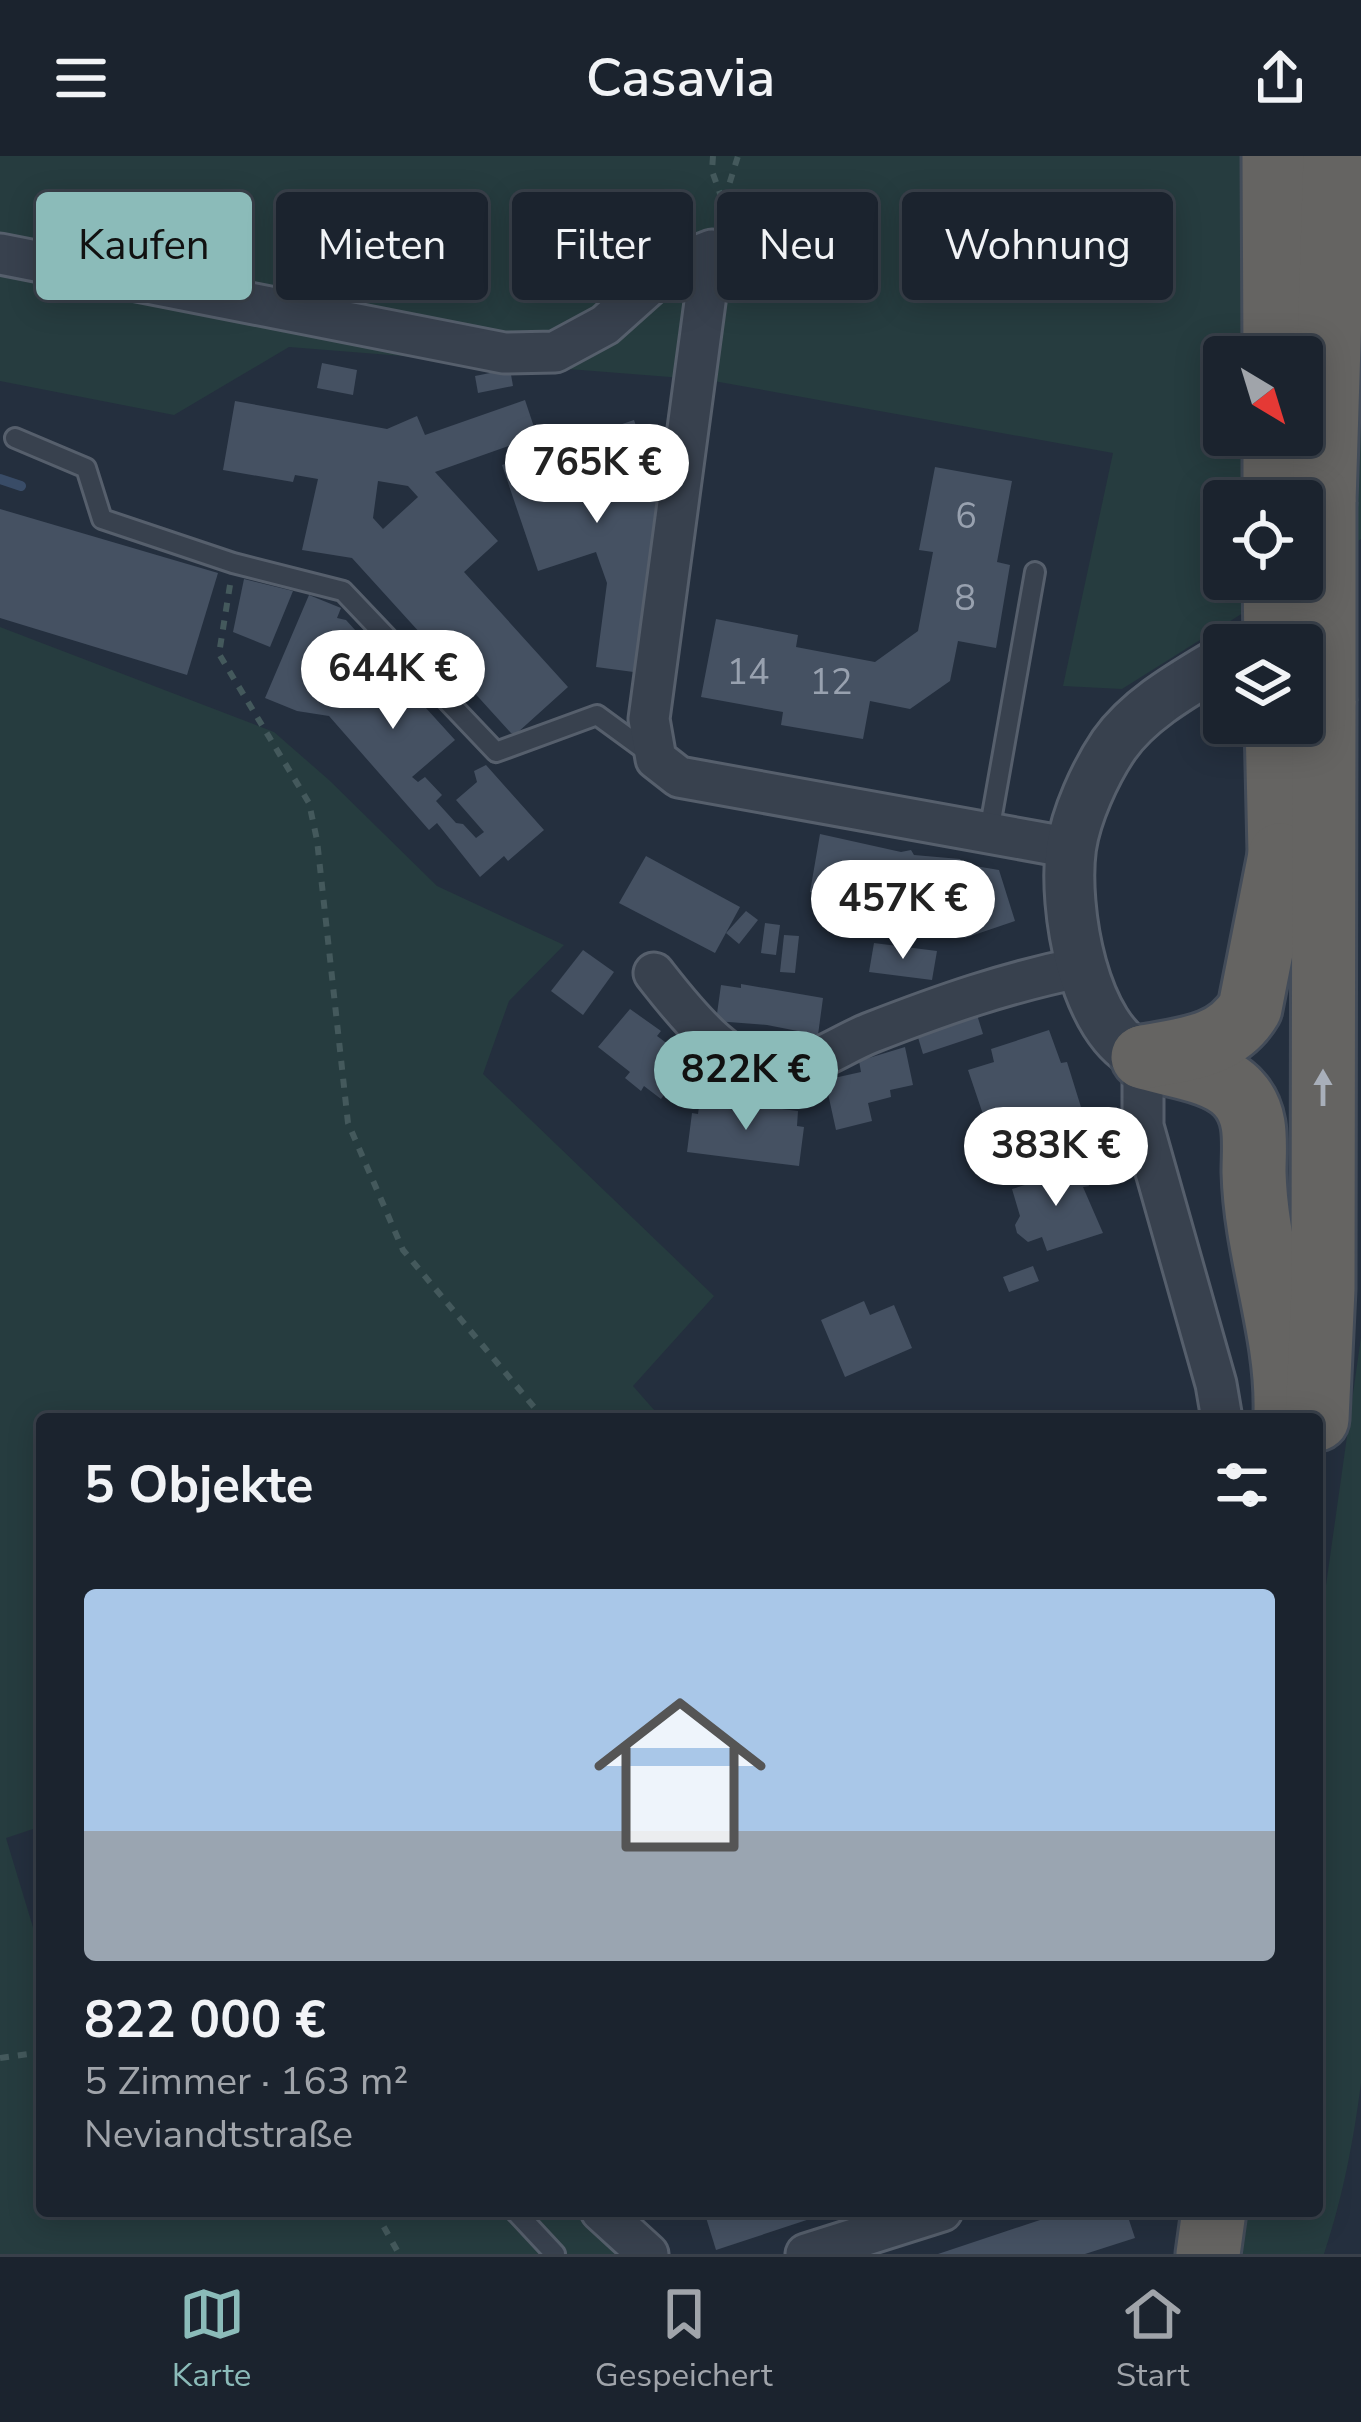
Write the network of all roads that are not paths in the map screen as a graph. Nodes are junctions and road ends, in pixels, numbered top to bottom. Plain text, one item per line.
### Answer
1 (1274, 156) edge
2 (1334, 156) edge
3 (0, 254) edge
4 (1275, 336) edge
5 (15, 438) dead end
6 (1301, 480) edge
7 (1035, 572) dead end
8 (1361, 579) edge
9 (1285, 624) edge
10 (1203, 674) edge
11 (1290, 744) edge
12 (1294, 744) edge
13 (656, 759) junction
14 (989, 832) junction
15 (1071, 848) junction
16 (1280, 853) junction
17 (1083, 967) junction
18 (654, 973) dead end
19 (1143, 1057) junction
20 (1361, 1154) edge
21 (1323, 1289) junction
22 (1296, 1403) edge
23 (1221, 1413) edge
24 (521, 2217) edge
25 (608, 2217) edge
26 (922, 2217) edge
27 (1179, 2217) edge
28 (1213, 2217) edge
29 (555, 2254) edge
30 (649, 2254) edge
31 (806, 2254) edge
32 (1174, 2254) edge
33 (1208, 2254) edge

1 - 4 highway
2 - 6 highway
3 - 13 street
5 - 13 lane
7 - 14 lane
8 - 9 street
10 - 15 street
11 - 16 highway
21 -> 12 highway
13 - 14 street
14 - 15 street
15 - 17 street
16 - 19 highway
16 - 22 highway
17 - 18 street
17 - 19 street
19 - 22 highway
19 - 23 street
20 - 21 highway
21 - 22 highway
24 - 29 lane
25 - 30 street
26 - 31 street
27 - 32 highway
28 - 33 highway

